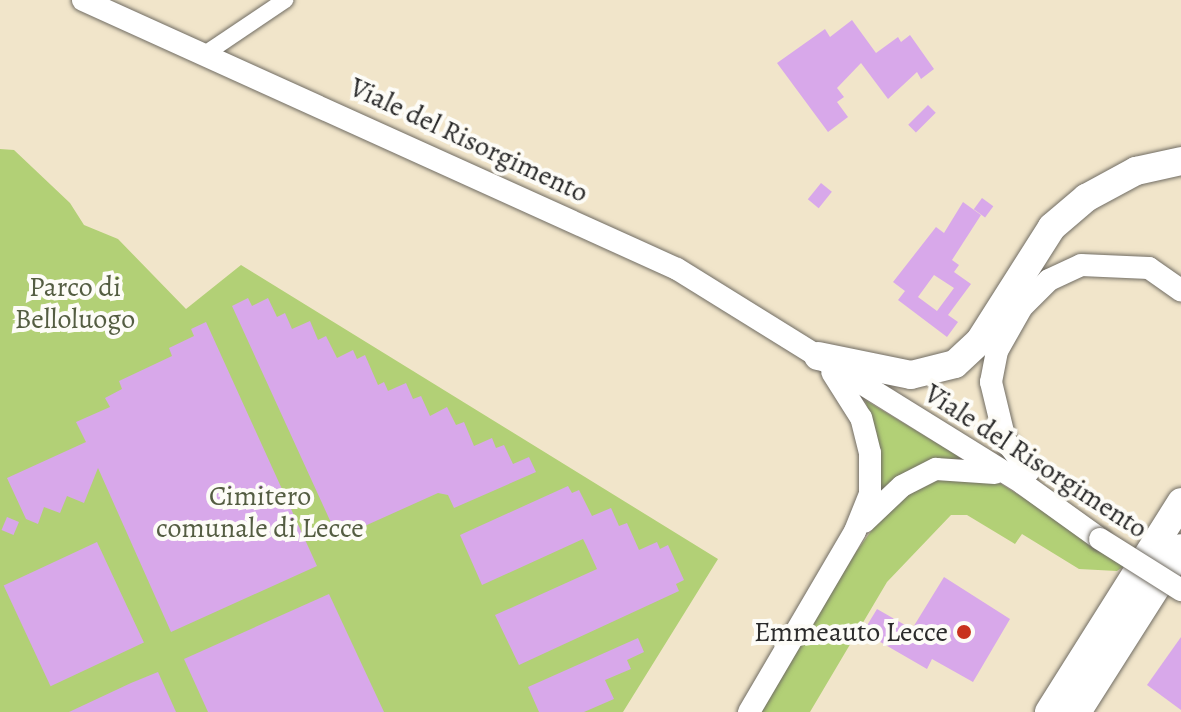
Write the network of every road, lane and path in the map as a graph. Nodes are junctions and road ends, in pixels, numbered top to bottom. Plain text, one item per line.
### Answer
1 (83, 0) edge
2 (285, 0) edge
3 (205, 54) junction
4 (1181, 161) edge
5 (1181, 290) edge
6 (818, 356) junction
7 (1025, 477) junction
8 (1181, 495) edge
9 (1181, 502) edge
10 (855, 531) junction
11 (1104, 533) junction
12 (1172, 539) edge
13 (1181, 572) edge
14 (1181, 590) edge
15 (749, 712) edge
16 (1049, 712) edge
17 (1077, 712) edge

1 - 3 main road, Viale del Risorgimento
2 - 3 street
3 - 6 main road, Viale del Risorgimento
4 - 6 highway
5 - 7 main road
6 - 7 main road, Viale del Risorgimento
6 - 10 main road
7 - 10 main road
7 - 11 main road, Viale del Risorgimento
8 - 12 main road
9 - 12 highway
10 - 15 main road
11 - 13 main road, Viale del Risorgimento
11 - 14 main road, Viale del Risorgimento, bridge
12 - 16 highway
12 - 17 highway

